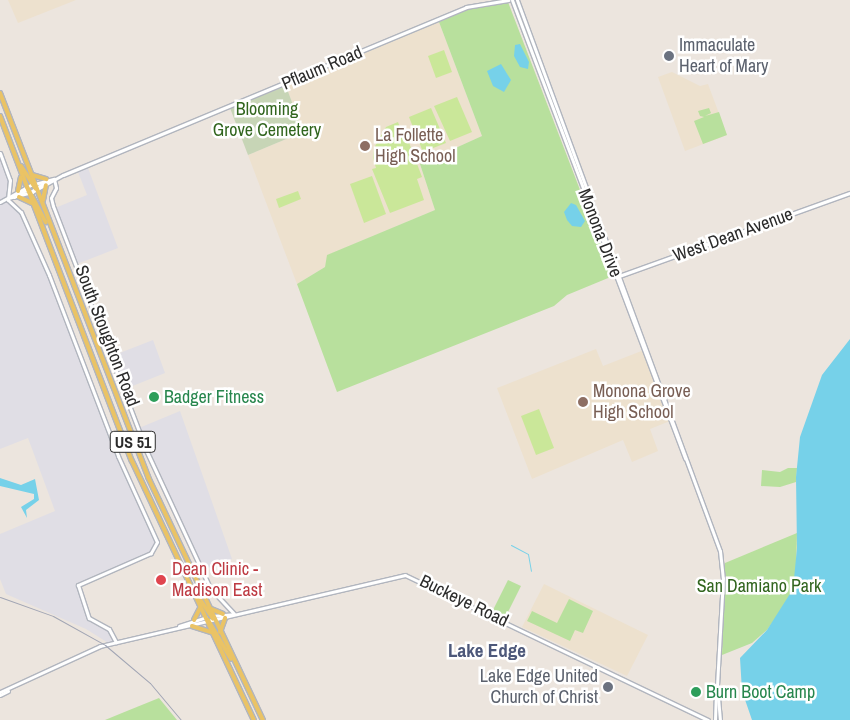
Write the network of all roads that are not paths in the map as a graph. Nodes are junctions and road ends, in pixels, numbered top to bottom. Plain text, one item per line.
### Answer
1 (510, 0) edge
2 (516, 0) edge
3 (0, 93) edge
4 (0, 116) edge
5 (12, 148) junction
6 (0, 153) edge
7 (576, 159) junction
8 (22, 172) junction
9 (31, 175) junction
10 (46, 179) junction
11 (54, 179) junction
12 (46, 185) junction
13 (32, 188) junction
14 (18, 191) junction
15 (850, 193) edge
16 (19, 197) junction
17 (8, 198) junction
18 (0, 202) edge
19 (33, 203) junction
20 (42, 205) junction
21 (54, 235) junction
22 (619, 277) junction
23 (174, 553) junction
24 (200, 608) junction
25 (209, 608) junction
26 (234, 614) junction
27 (224, 616) junction
28 (210, 619) junction
29 (194, 620) junction
30 (192, 626) junction
31 (177, 628) junction
32 (212, 632) junction
33 (220, 632) junction
34 (116, 642) junction
35 (242, 678) junction
36 (717, 686) junction
37 (0, 694) edge
38 (715, 712) junction
39 (702, 717) junction
40 (254, 720) edge
41 (263, 720) edge
42 (708, 720) edge
43 (715, 720) edge
44 (720, 720) edge

1 - 7 street, Monona Drive
1 - 11 street, Pflaum Road
2 - 7 street, Monona Drive
3 - 9 main road, South Stoughton Road / US 51
4 - 5 main road, South Stoughton Road / US 51
5 - 8 main road, South Stoughton Road / US 51
5 - 13 main road
6 - 17 street
7 - 22 street, Monona Drive
8 - 13 main road, South Stoughton Road / US 51
8 - 14 main road
9 - 10 main road
9 - 13 main road, South Stoughton Road / US 51
10 - 11 street, Pflaum Road
10 - 13 street, Pflaum Road
11 - 12 street, Pflaum Road
11 - 13 street
11 - 26 street
12 - 13 street, Pflaum Road
12 - 20 main road
13 - 14 street, Pflaum Road
13 - 16 street, Pflaum Road
13 - 17 street
13 - 19 main road, South Stoughton Road / US 51
13 - 20 main road, South Stoughton Road / US 51
13 - 21 main road
14 - 17 street, Pflaum Road
15 - 22 street, West Dean Avenue
16 - 17 street, Pflaum Road
16 - 19 main road
17 - 18 street, Pflaum Road
17 - 34 street, South Stoughton Road
19 - 23 main road, South Stoughton Road / US 51
20 - 21 main road, South Stoughton Road / US 51
21 - 25 main road, South Stoughton Road / US 51
22 - 36 street, Monona Drive
23 - 24 main road, South Stoughton Road / US 51
23 - 28 main road
24 - 28 main road, South Stoughton Road / US 51
24 - 29 main road
25 - 27 main road
25 - 28 main road, South Stoughton Road / US 51
26 - 27 street, Buckeye Road
26 - 39 street, Buckeye Road
27 - 28 street, Buckeye Road
27 - 33 main road
28 - 29 street
28 - 30 street
28 - 32 main road, South Stoughton Road / US 51
28 - 33 main road, South Stoughton Road / US 51
28 - 35 main road
29 - 31 street
30 - 31 street
30 - 32 main road
31 - 34 street
32 - 40 main road, South Stoughton Road / US 51
33 - 35 main road, South Stoughton Road / US 51
34 - 37 street
35 - 41 main road, South Stoughton Road / US 51
36 - 38 street, Monona Drive
36 - 44 street, Monona Drive
38 - 39 street
38 - 43 street, Monona Drive
39 - 42 street, Buckeye Road

